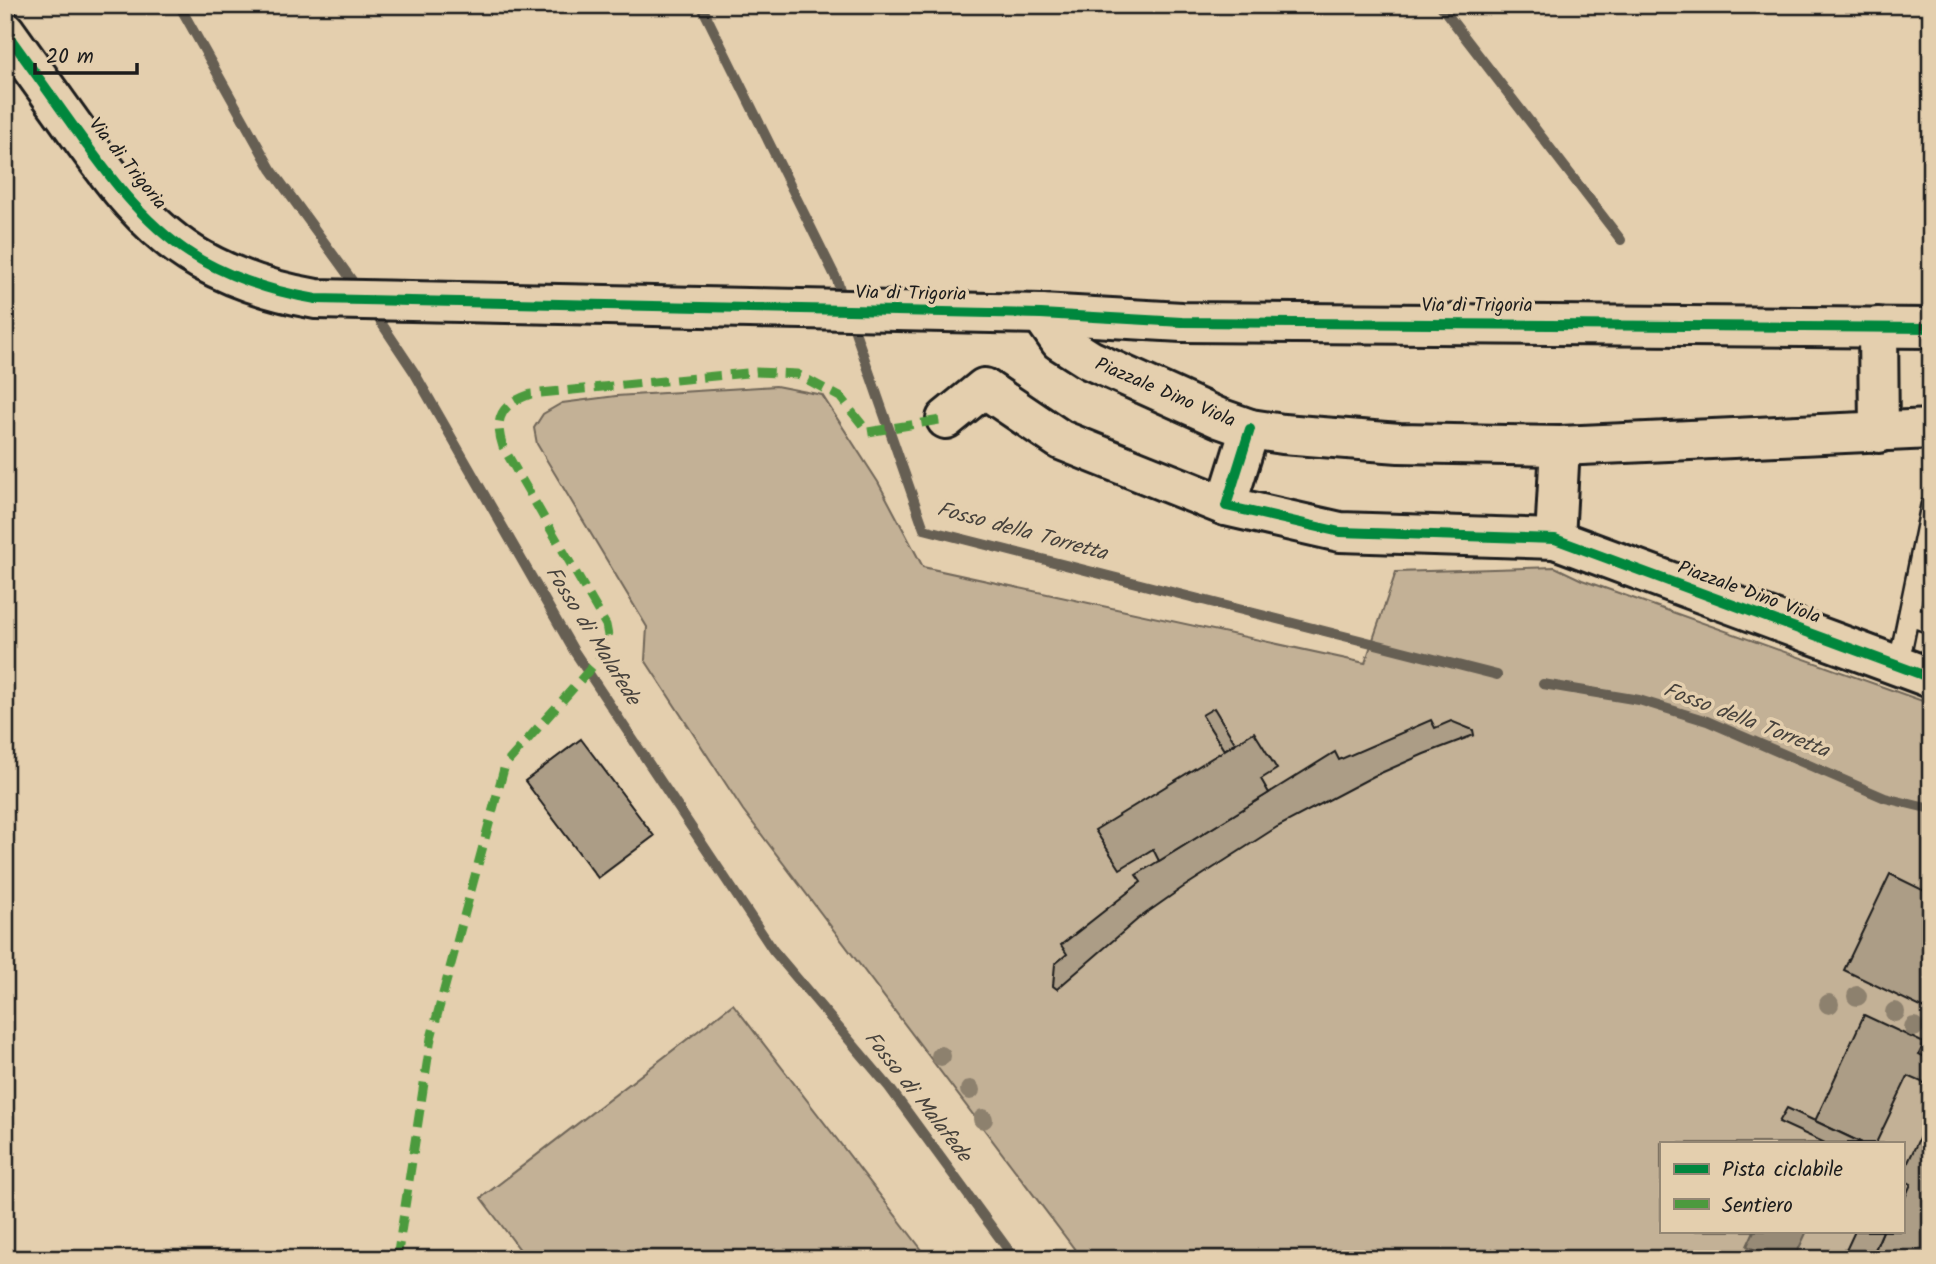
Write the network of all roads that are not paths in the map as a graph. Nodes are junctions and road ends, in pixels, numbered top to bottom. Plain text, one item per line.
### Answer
1 (5, 31) edge
2 (1041, 314) junction
3 (1878, 327) junction
4 (1931, 328) edge
5 (946, 419) dead end
6 (1250, 429) junction
7 (1931, 429) edge
8 (1879, 433) junction
9 (1560, 446) junction
10 (1226, 506) junction
11 (1931, 506) edge
12 (1929, 528) edge
13 (1555, 539) junction
14 (1909, 616) junction
15 (1931, 623) edge
16 (1914, 673) edge

1 - 2 street, Via di Trigoria
2 - 3 street, Via di Trigoria
2 - 6 street, Piazzale Dino Viola
3 - 4 street, Via di Trigoria
3 - 8 street
5 - 10 street, Piazzale Dino Viola
6 - 9 street, Piazzale Dino Viola
6 - 10 street
7 - 8 street, Piazzale Dino Viola
8 - 9 street, Piazzale Dino Viola
9 - 13 street
10 - 13 street, Piazzale Dino Viola
11 - 12 lane, Piazzale Dino Viola
12 - 14 lane, Piazzale Dino Viola
13 - 16 street, Piazzale Dino Viola
14 - 15 lane
14 - 16 lane, Piazzale Dino Viola

